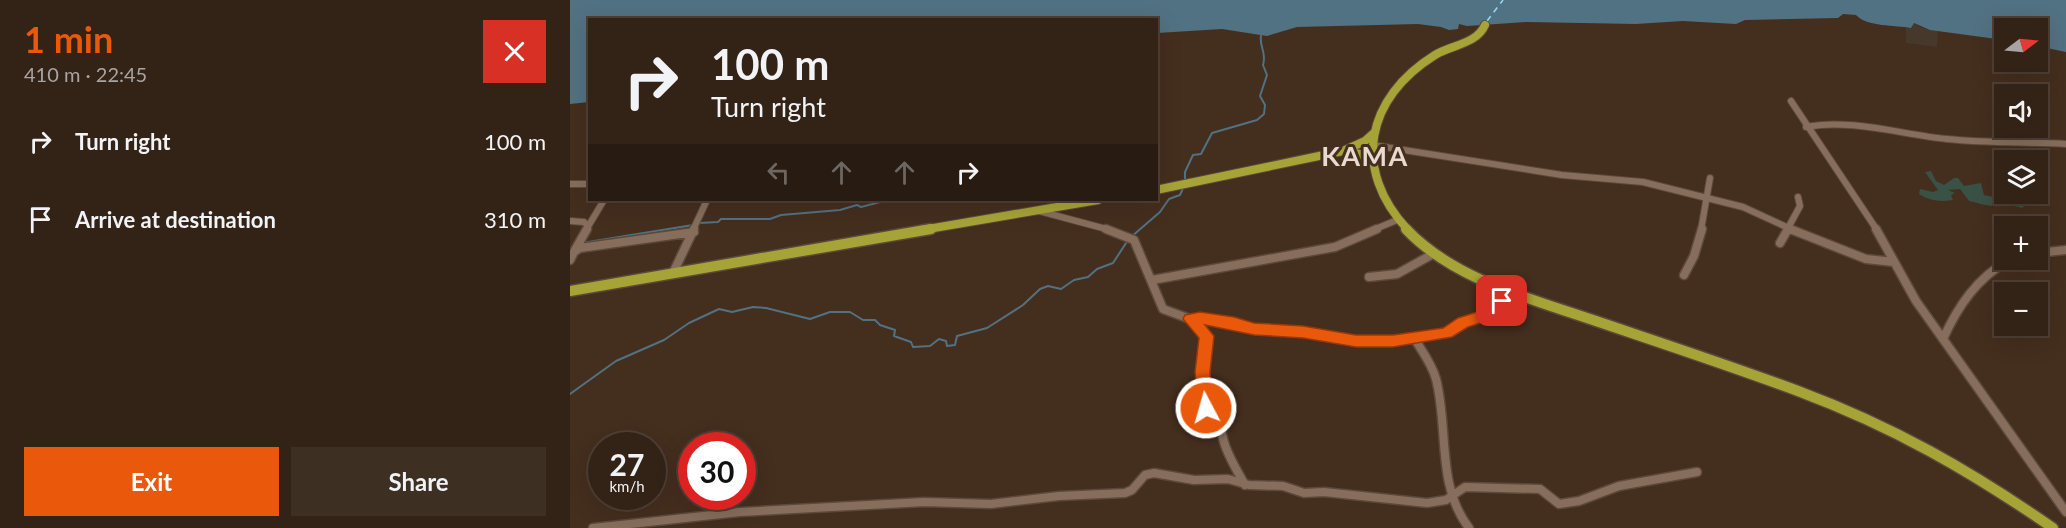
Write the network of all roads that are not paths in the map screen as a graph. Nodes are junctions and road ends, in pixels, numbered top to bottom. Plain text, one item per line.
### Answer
1 (1485, 25) dead end
2 (1791, 101) dead end
3 (1806, 127) junction
4 (1375, 131) junction
5 (2066, 144) edge
6 (1372, 146) junction
7 (1343, 151) junction
8 (1372, 163) junction
9 (1710, 178) dead end
10 (570, 184) edge
11 (588, 184) edge
12 (1158, 190) edge
13 (1797, 197) dead end
14 (1709, 198) junction
15 (603, 201) edge
16 (706, 201) edge
17 (1092, 201) edge
18 (1036, 210) junction
19 (1397, 220) junction
20 (570, 221) edge
21 (588, 226) junction
22 (1788, 228) junction
23 (694, 232) junction
24 (1780, 243) dead end
25 (2048, 250) edge
26 (2066, 250) edge
27 (574, 252) junction
28 (1433, 254) junction
29 (570, 260) edge
30 (1894, 262) junction
31 (1994, 268) edge
32 (673, 273) junction
33 (1683, 275) dead end
34 (1369, 277) dead end
35 (1152, 280) junction
36 (570, 291) edge
37 (1513, 292) junction
38 (1190, 319) junction
39 (1414, 338) junction
40 (1943, 339) junction
41 (1697, 472) dead end
42 (1245, 485) junction
43 (1451, 495) junction
44 (2066, 512) edge
45 (593, 528) edge
46 (1469, 528) edge
47 (2053, 528) edge

1 - 4 main road
2 - 3 street
3 - 5 street
3 - 30 street
4 - 6 main road
4 - 7 main road
6 - 8 main road
6 - 14 street
7 - 8 main road
7 - 12 main road
8 - 19 main road
9 - 14 street
10 - 11 street
13 - 22 street
14 - 22 street
14 - 33 street
15 - 21 street
16 - 23 street
17 - 18 main road
18 - 32 main road
18 - 35 street
19 - 28 main road
19 - 35 street
20 - 21 street
21 - 27 street
22 - 24 street
22 - 30 street
23 - 27 street
23 - 32 street
25 - 26 street
27 - 29 street
28 - 34 street
28 - 37 main road
30 - 40 street
31 - 40 street
32 - 36 main road
35 - 38 street
37 - 39 street
37 - 47 main road
38 - 39 street
38 - 42 street
39 - 43 street
40 - 44 street
41 - 43 street
42 - 43 street
42 - 45 street
43 - 46 street

